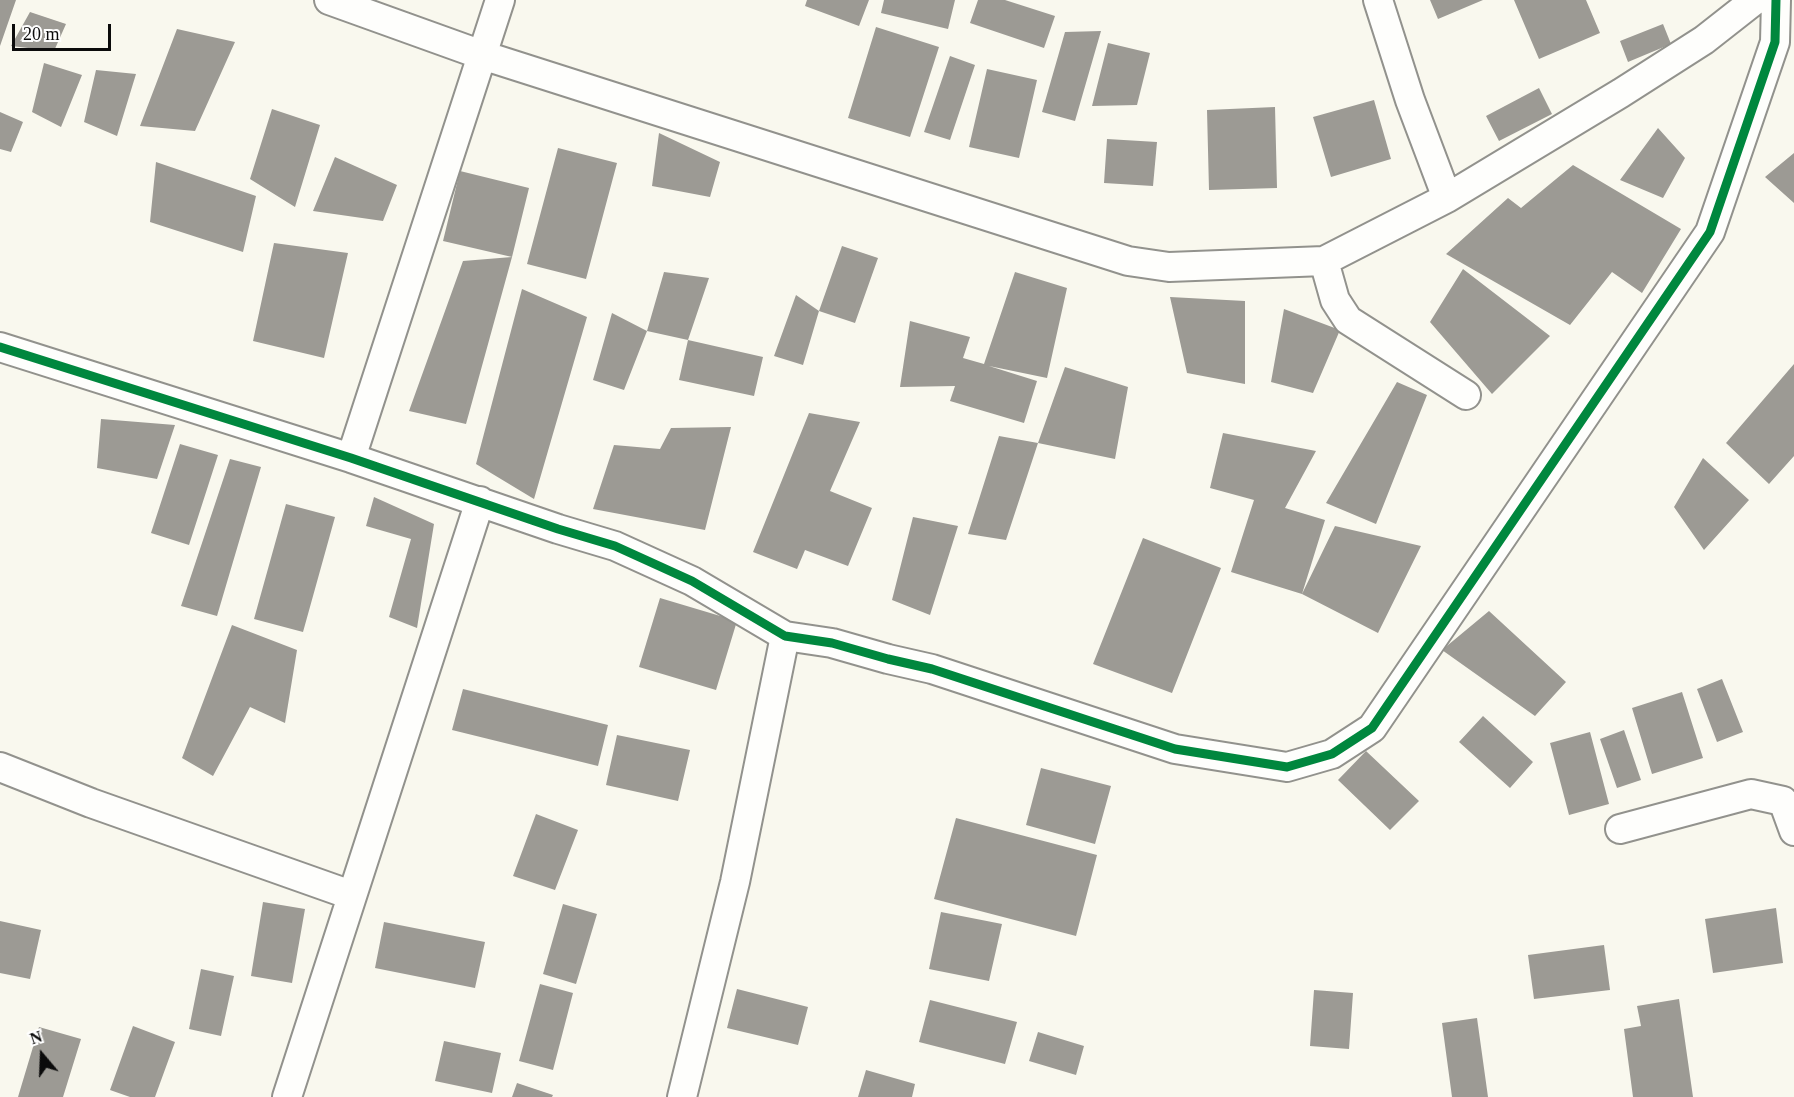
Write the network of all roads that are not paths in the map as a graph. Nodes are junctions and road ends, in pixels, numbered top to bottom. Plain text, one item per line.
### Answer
1 (329, 0) edge
2 (500, 0) edge
3 (1378, 0) edge
4 (1755, 0) edge
5 (1776, 0) edge
6 (482, 55) junction
7 (1447, 198) junction
8 (1324, 261) junction
9 (0, 347) edge
10 (1466, 395) dead end
11 (351, 458) junction
12 (480, 501) junction
13 (785, 636) junction
14 (0, 767) edge
15 (1620, 829) dead end
16 (1794, 831) edge
17 (351, 894) junction
18 (286, 1097) edge
19 (682, 1097) edge

1 - 6 street
2 - 6 street
3 - 7 street
4 - 7 street
5 - 13 street
6 - 8 street
6 - 11 street
7 - 8 street
8 - 10 street
9 - 11 street
11 - 12 street
12 - 13 street
12 - 17 street
13 - 19 street
14 - 17 street
15 - 16 street
17 - 18 street

